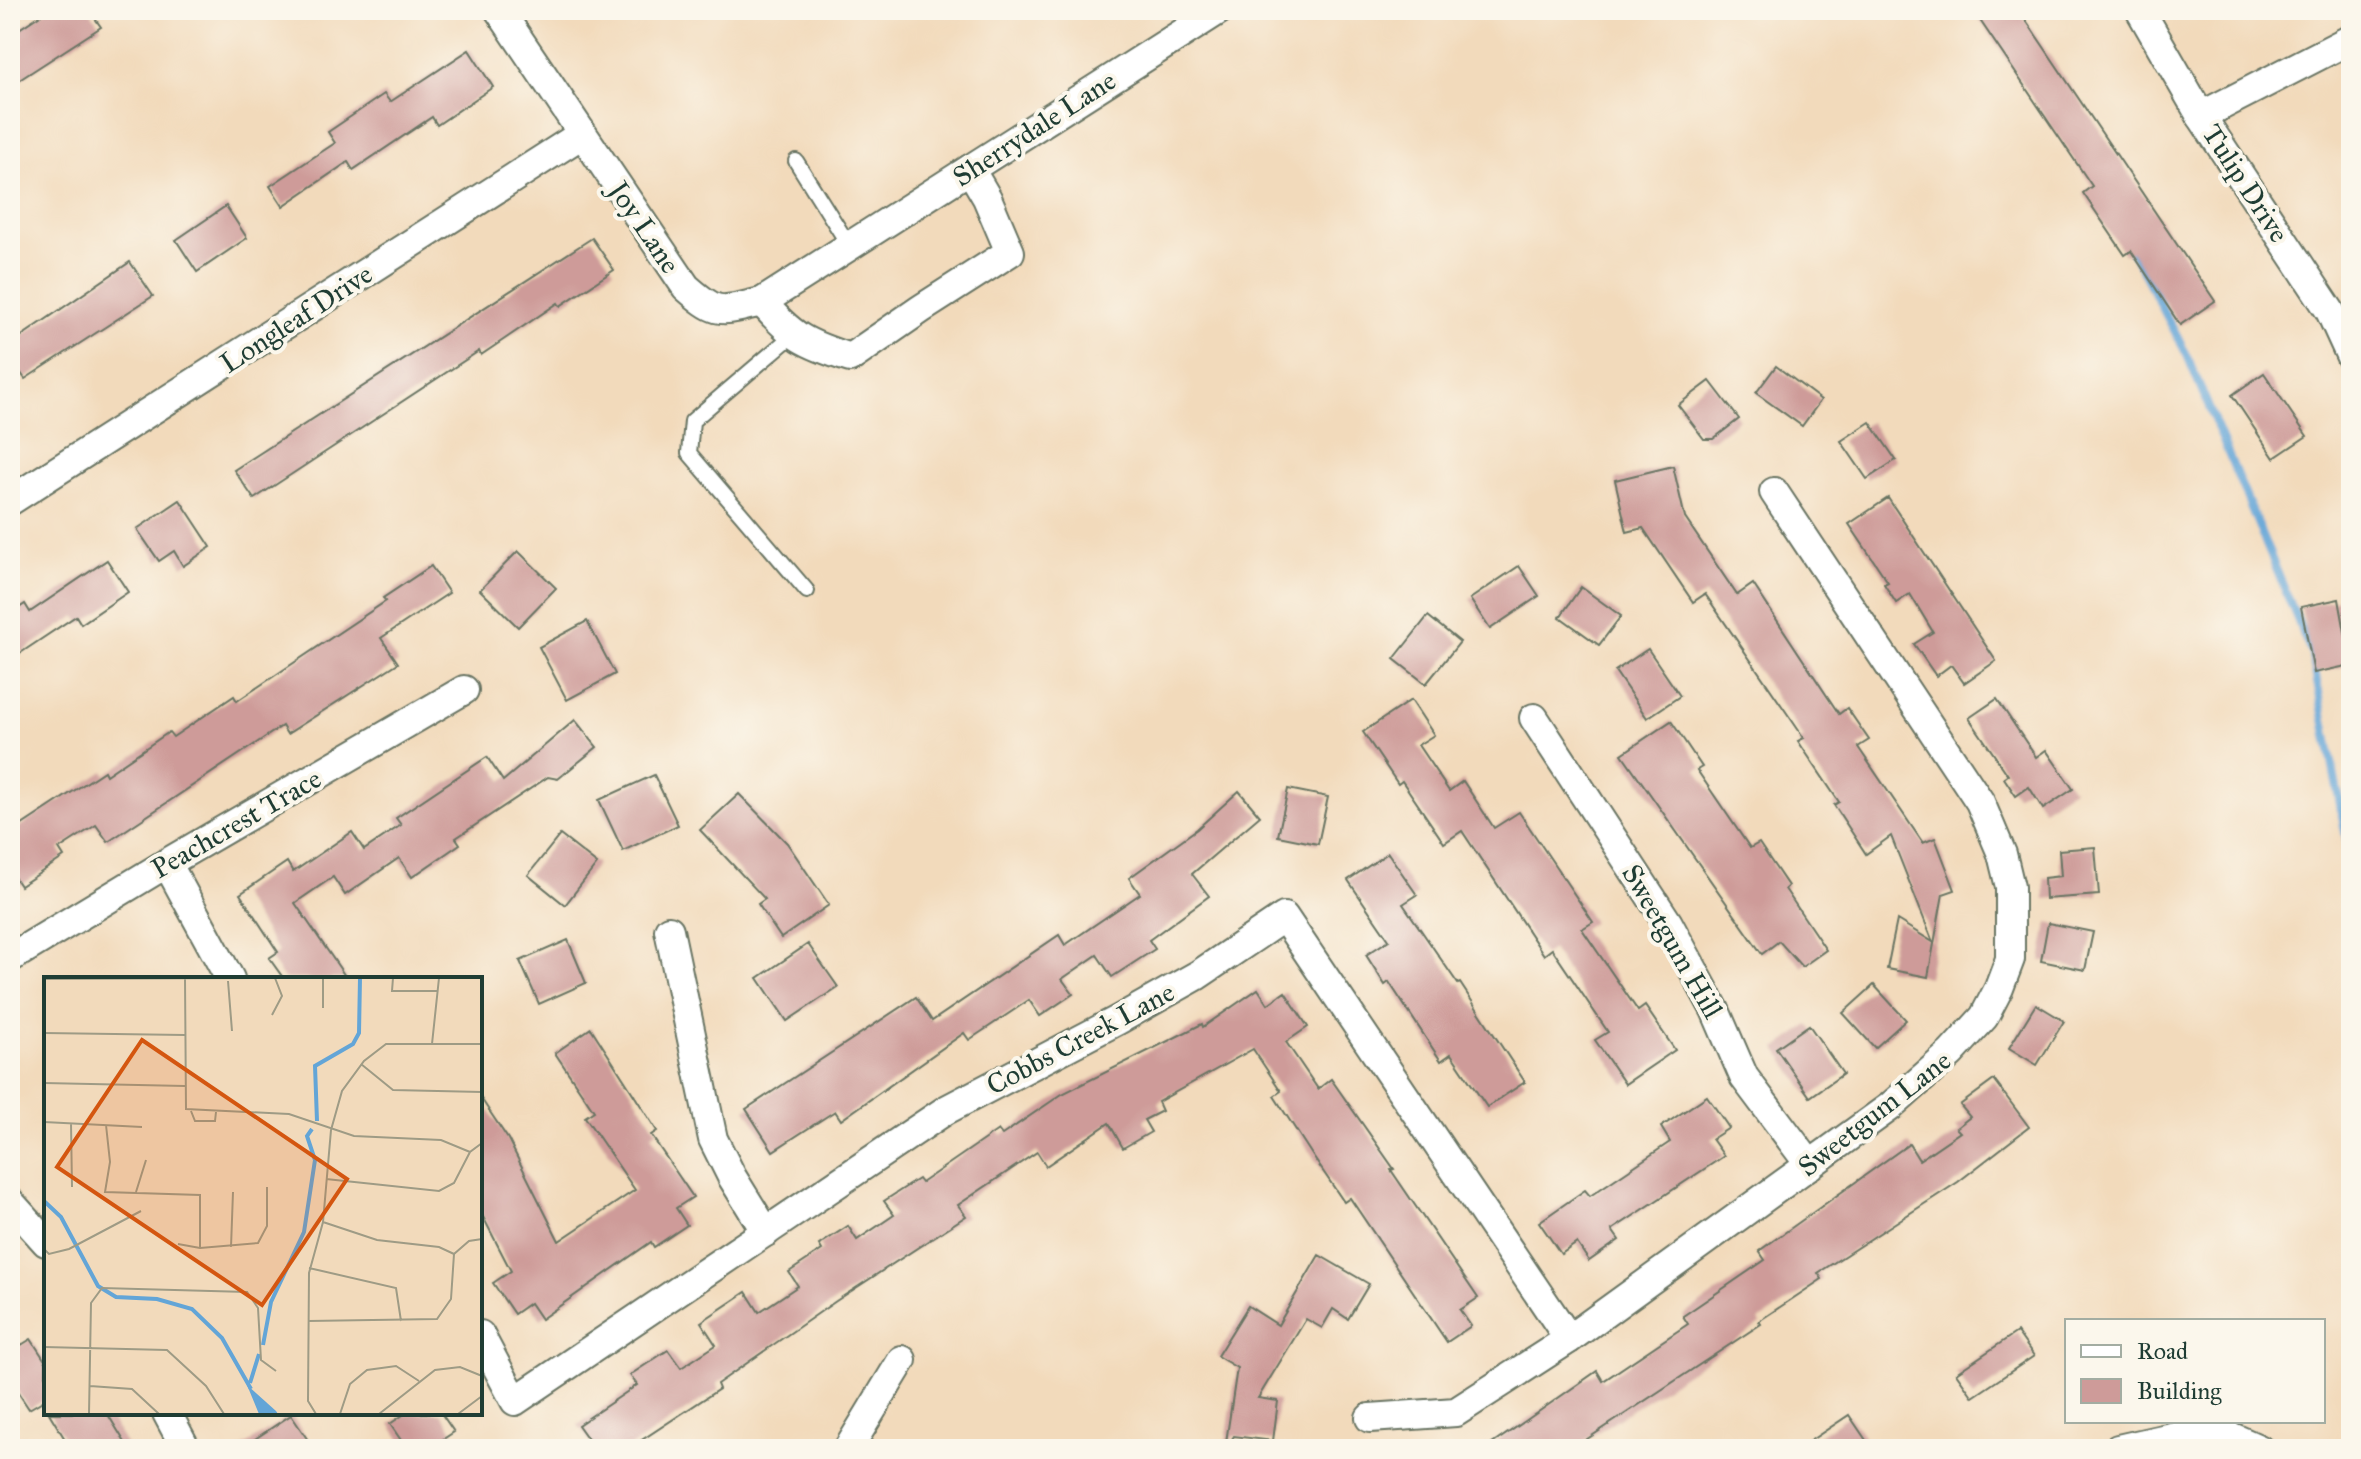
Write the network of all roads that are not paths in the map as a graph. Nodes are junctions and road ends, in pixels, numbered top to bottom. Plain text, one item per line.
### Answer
1 (499, 10) edge
2 (1219, 10) edge
3 (2140, 10) edge
4 (2351, 39) edge
5 (2201, 116) junction
6 (582, 134) junction
7 (796, 161) dead end
8 (970, 169) junction
9 (850, 247) junction
10 (762, 302) junction
11 (794, 334) junction
12 (2351, 357) edge
13 (1774, 492) dead end
14 (10, 501) edge
15 (807, 591) dead end
16 (464, 690) dead end
17 (1534, 718) dead end
18 (167, 863) junction
19 (669, 930) dead end
20 (10, 958) edge
21 (229, 977) edge
22 (1810, 1165) junction
23 (10, 1202) edge
24 (766, 1232) junction
25 (44, 1240) edge
26 (482, 1339) edge
27 (1569, 1339) junction
28 (902, 1360) dead end
29 (168, 1415) edge
30 (1370, 1418) dead end
31 (186, 1449) edge
32 (848, 1449) edge
33 (2118, 1449) edge
34 (2259, 1449) edge

1 - 6 street, Joy Lane
2 - 8 street, Sherrydale Lane
3 - 5 street, Tulip Drive
4 - 5 street
5 - 12 street, Tulip Drive
6 - 10 street, Joy Lane
6 - 14 street, Longleaf Drive
7 - 9 lane
8 - 9 street, Sherrydale Lane
8 - 11 street
9 - 10 street, Joy Lane
10 - 11 street
11 - 15 lane
13 - 22 street, Sweetgum Lane
16 - 18 street, Peachcrest Trace
17 - 22 street, Sweetgum Hill
18 - 20 street, Peachcrest Trace
18 - 21 street
19 - 24 street
22 - 27 street, Sweetgum Lane
23 - 25 street
24 - 26 street, Cobbs Creek Lane
24 - 27 street, Cobbs Creek Lane
27 - 30 street, Sweetgum Lane
28 - 32 street
29 - 31 street
33 - 34 street

